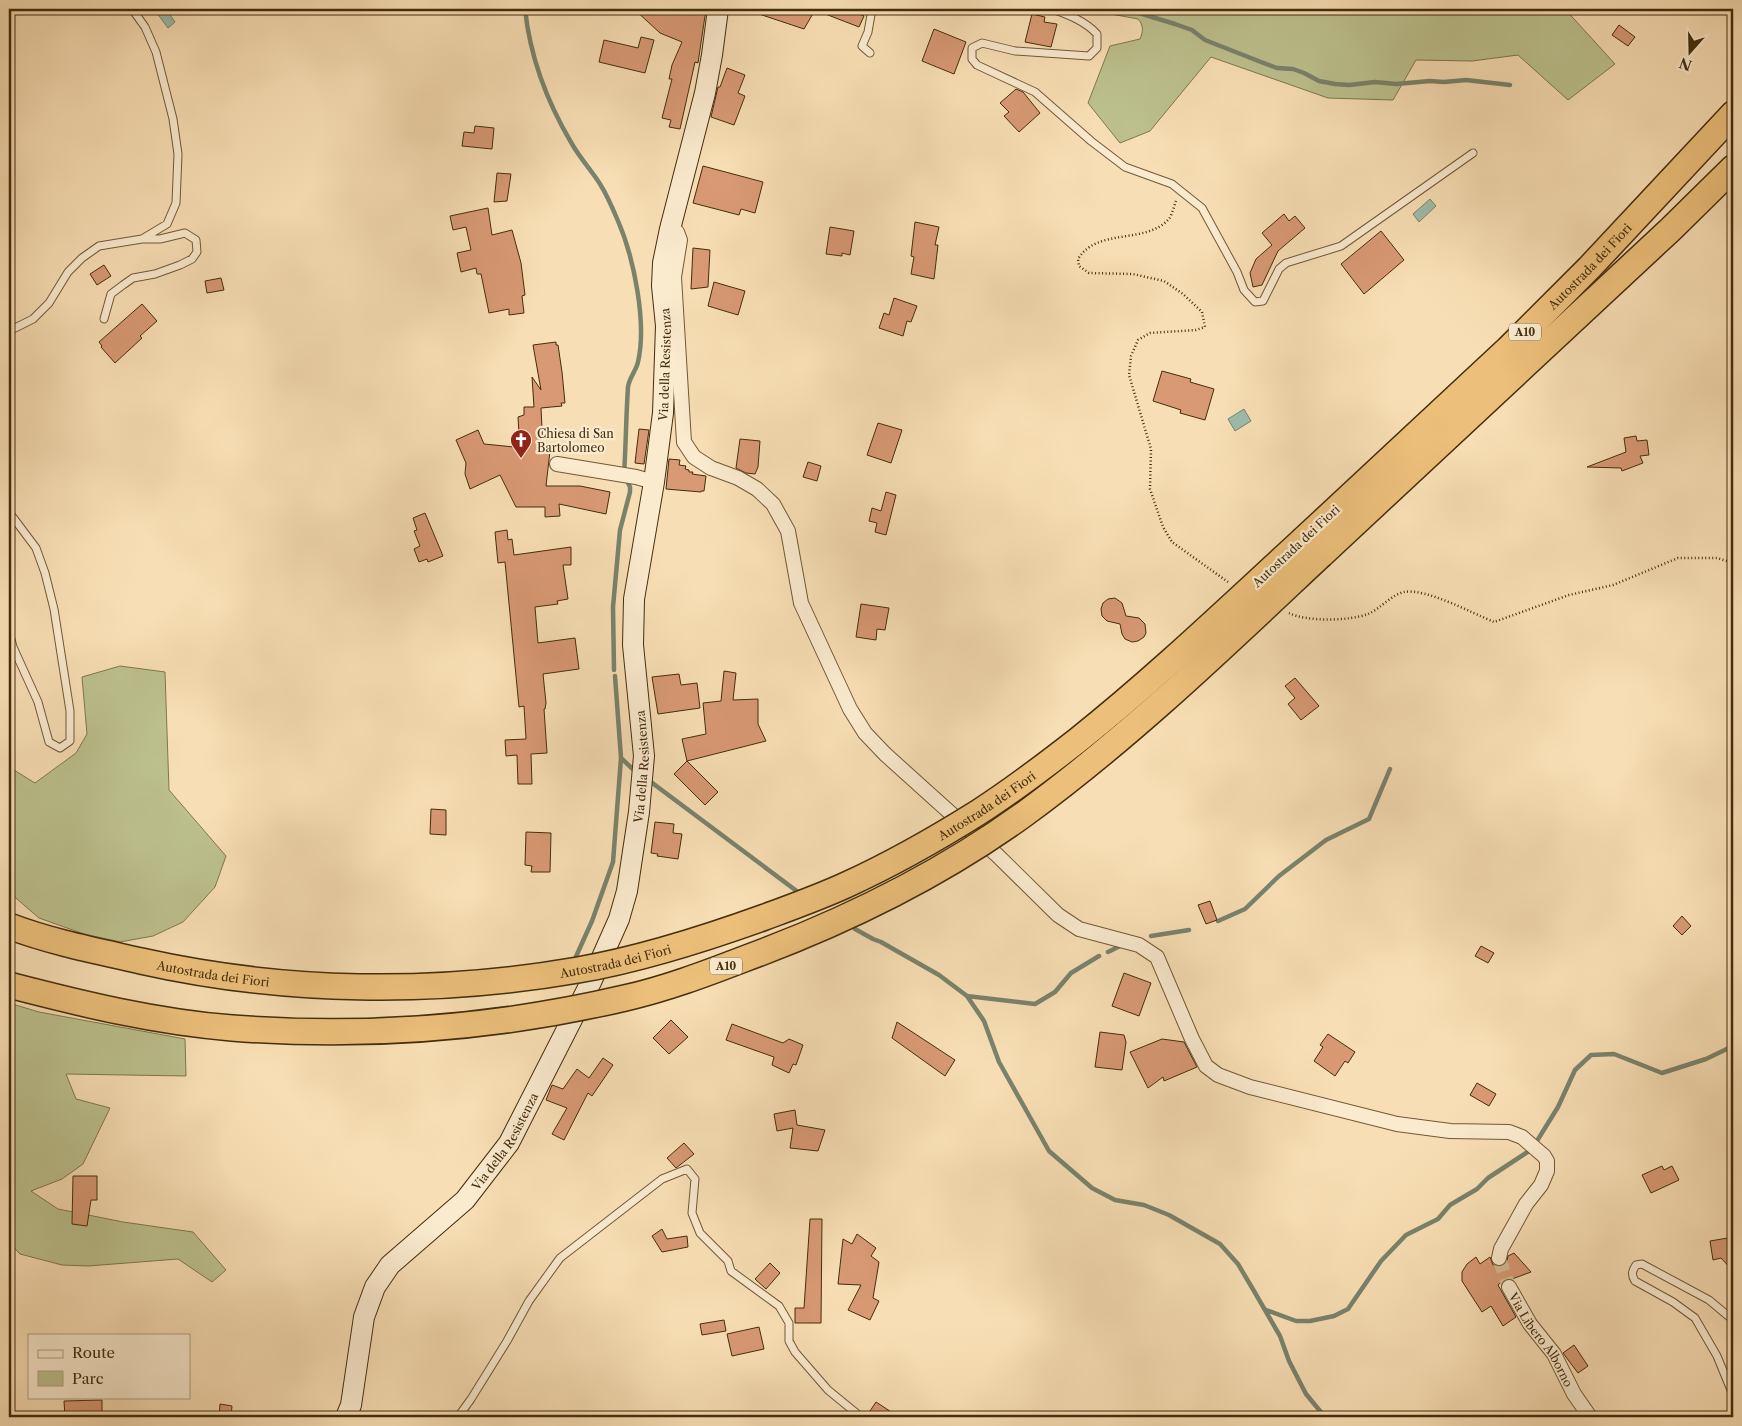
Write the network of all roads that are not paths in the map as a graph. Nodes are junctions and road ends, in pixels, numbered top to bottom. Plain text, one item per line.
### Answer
1 (132, 9) edge
2 (718, 9) edge
3 (872, 9) edge
4 (1052, 9) edge
5 (870, 53) dead end
6 (1733, 114) edge
7 (1473, 153) dead end
8 (1733, 168) edge
9 (670, 229) junction
10 (142, 239) junction
11 (104, 318) dead end
12 (9, 332) edge
13 (557, 464) dead end
14 (645, 480) junction
15 (9, 512) edge
16 (1313, 547) junction
17 (9, 632) edge
18 (9, 926) edge
19 (9, 985) edge
20 (1500, 1258) tunnel mouth
21 (1509, 1287) tunnel mouth
22 (1733, 1320) edge
23 (1733, 1395) edge
24 (346, 1417) edge
25 (458, 1417) edge
26 (861, 1417) edge
27 (1590, 1417) edge

1 - 10 lane
2 - 9 street, Via della Resistenza
3 - 5 lane
4 - 7 lane
6 - 16 highway, Autostrada dei Fiori / A10
8 - 16 highway, Autostrada dei Fiori / A10
9 - 14 street, Via della Resistenza
9 - 20 street
10 - 11 lane
10 - 12 lane
13 - 14 street
14 - 24 street, Via della Resistenza
15 - 17 lane
16 - 18 highway, Autostrada dei Fiori / A10, bridge
16 - 19 highway, Autostrada dei Fiori / A10, bridge
21 - 27 street, Via Libero Alborno
22 - 23 lane
25 - 26 lane

